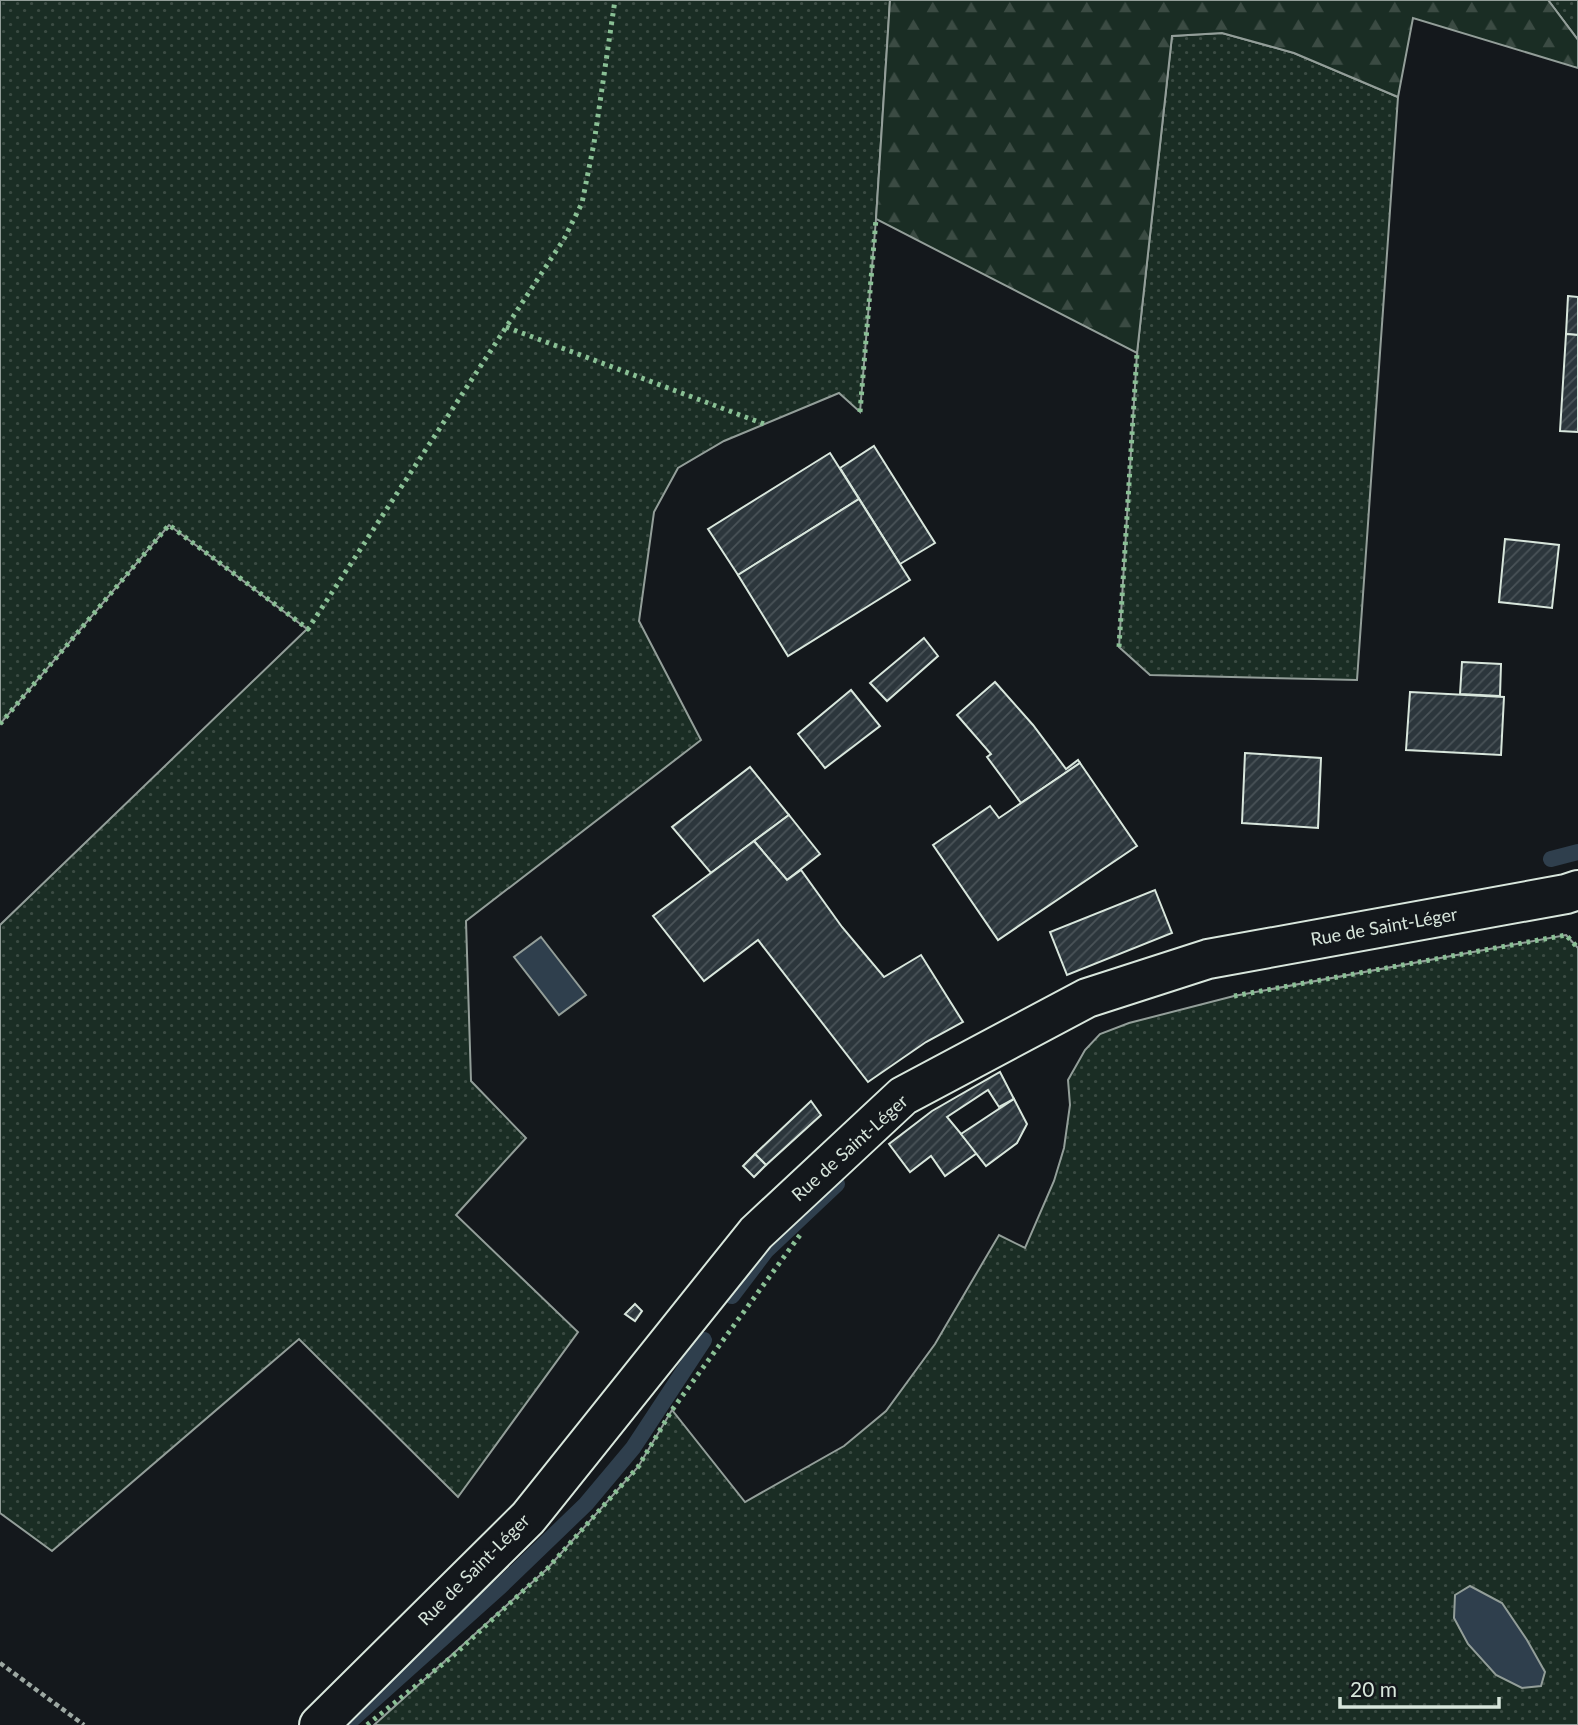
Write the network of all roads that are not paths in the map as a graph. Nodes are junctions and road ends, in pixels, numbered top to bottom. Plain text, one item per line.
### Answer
1 (1578, 890) edge
2 (319, 1725) edge

1 - 2 street, Rue de Saint-Léger

